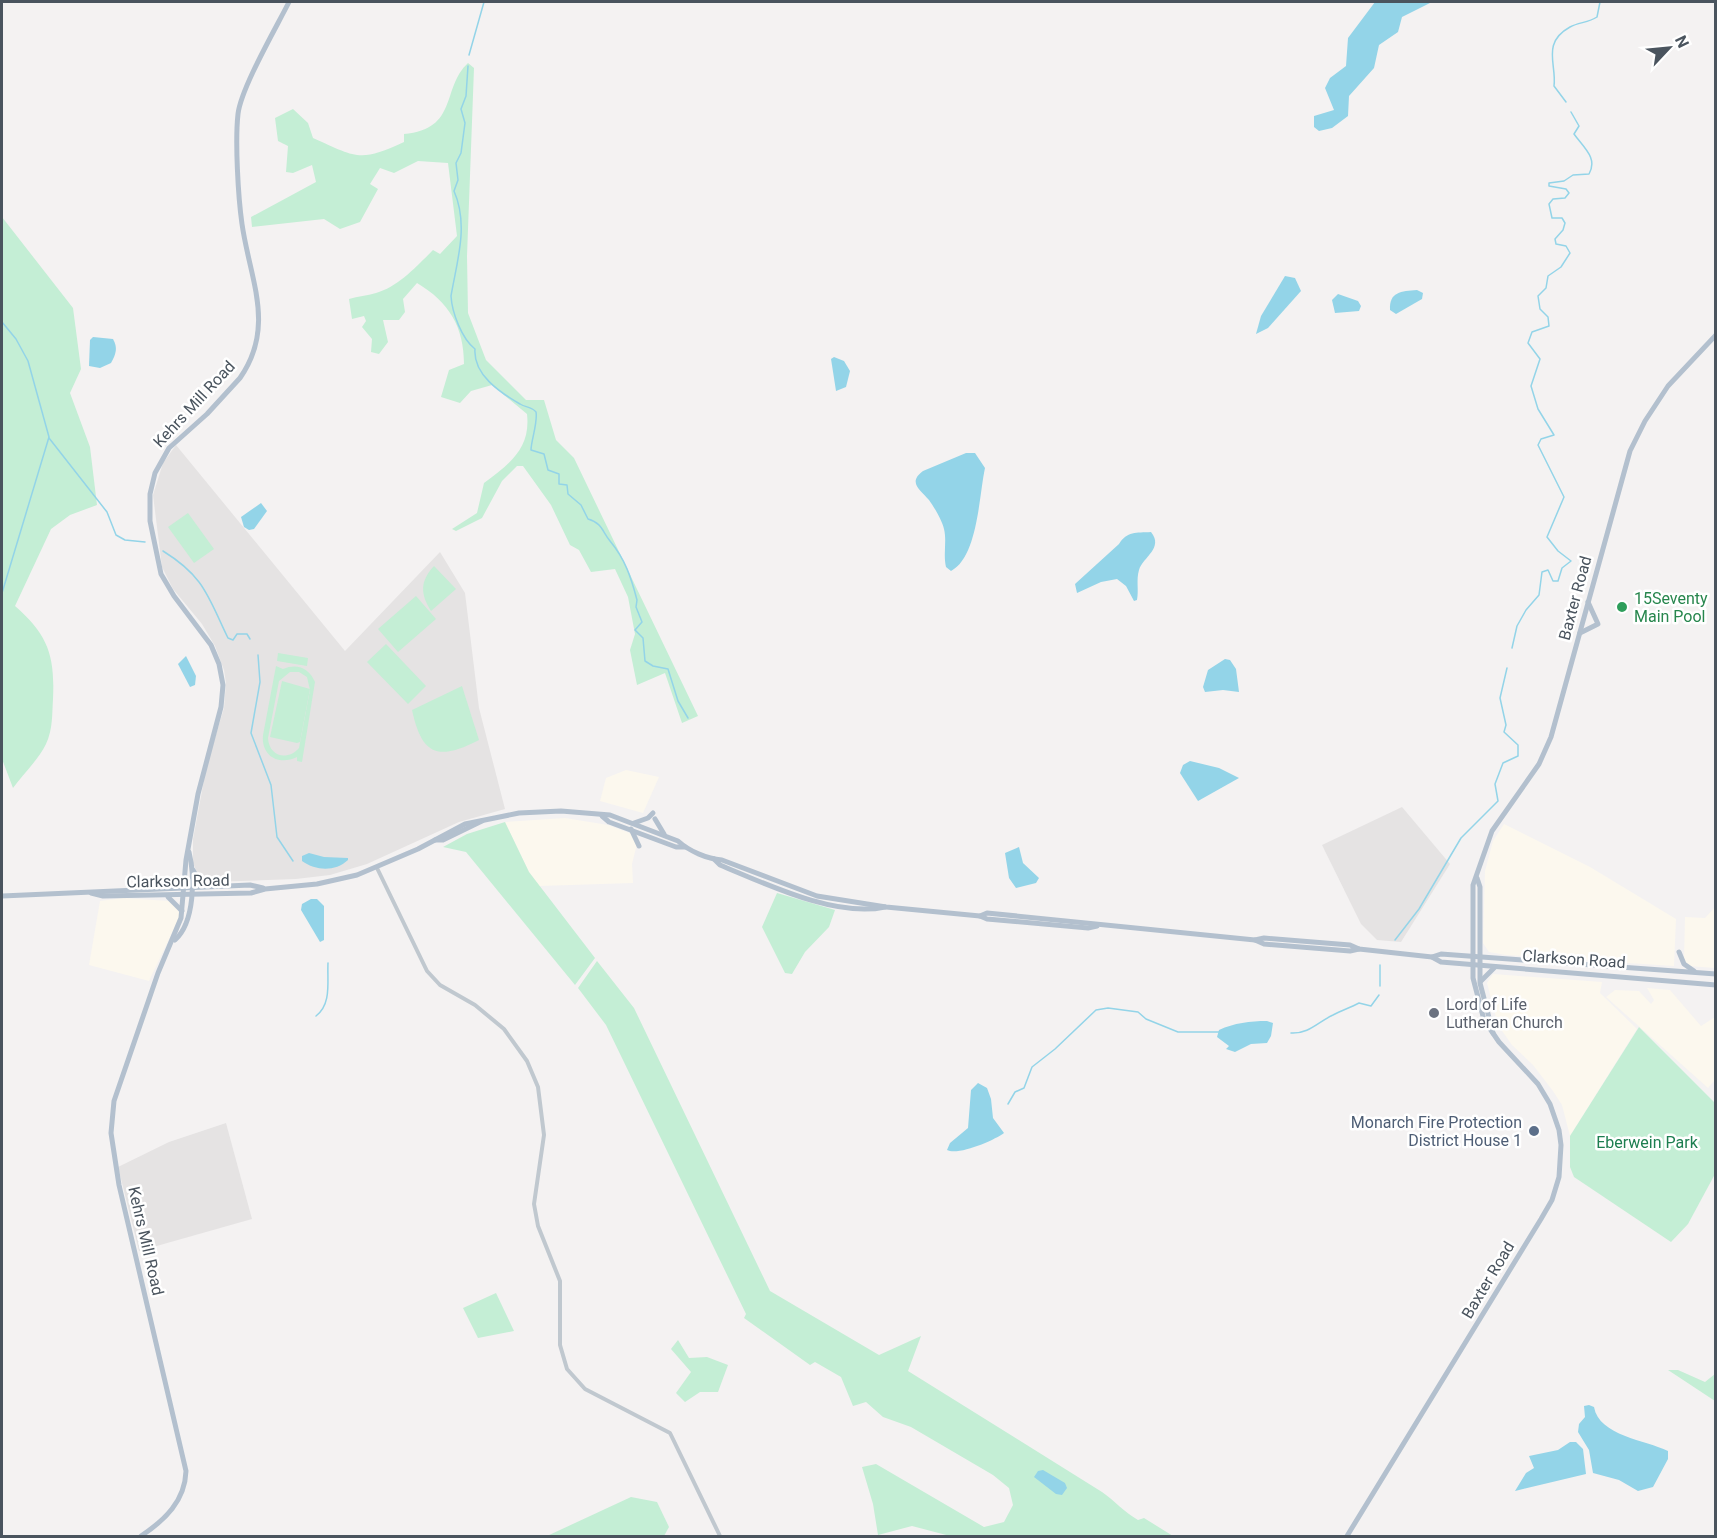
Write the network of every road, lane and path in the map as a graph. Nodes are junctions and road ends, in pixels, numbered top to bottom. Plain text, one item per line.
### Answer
1 (289, 2) edge
2 (1716, 335) edge
3 (1588, 601) junction
4 (1579, 634) junction
5 (633, 826) junction
6 (665, 836) junction
7 (639, 846) dead end
8 (685, 847) junction
9 (189, 851) junction
10 (191, 868) junction
11 (377, 868) junction
12 (211, 886) junction
13 (189, 887) junction
14 (265, 889) junction
15 (91, 893) junction
16 (188, 895) junction
17 (2, 896) edge
18 (166, 896) junction
19 (183, 912) junction
20 (1255, 940) junction
21 (174, 941) junction
22 (1321, 943) junction
23 (1476, 944) junction
24 (1311, 948) junction
25 (1359, 949) junction
26 (1679, 952) dead end
27 (1460, 955) junction
28 (1432, 957) junction
29 (1477, 957) junction
30 (1494, 958) junction
31 (1459, 964) junction
32 (1476, 965) junction
33 (1495, 967) junction
34 (1695, 972) junction
35 (1716, 974) edge
36 (1473, 978) junction
37 (1480, 982) junction
38 (1716, 985) edge
39 (1493, 1033) junction
40 (141, 1536) edge
41 (720, 1536) edge
42 (1347, 1536) edge

1 - 9 main road, Kehrs Mill Road
2 - 3 main road, Baxter Road
3 - 4 main road, Baxter Road
3 - 4 main road
4 - 23 main road, Baxter Road
5 - 6 main road, Clarkson Road
5 - 6 main road
5 - 7 main road
5 - 8 main road, Clarkson Road
5 - 11 main road, Clarkson Road
6 - 8 main road, Clarkson Road
8 - 20 main road, Clarkson Road
9 - 10 main road, Kehrs Mill Road
9 - 13 main road, Kehrs Mill Road
10 - 12 main road
10 - 13 main road, Kehrs Mill Road
11 - 14 main road, Clarkson Road
11 - 41 street
12 - 13 main road, Clarkson Road
12 - 14 main road, Clarkson Road
13 - 15 main road, Clarkson Road
13 - 16 main road, Kehrs Mill Road
14 - 16 main road, Clarkson Road
15 - 17 main road, Clarkson Road
15 - 18 main road, Clarkson Road
16 - 18 main road, Clarkson Road
16 - 19 main road, Kehrs Mill Road
16 - 21 main road, Kehrs Mill Road
18 - 19 main road
19 - 21 main road, Kehrs Mill Road
20 - 22 main road, Clarkson Road
20 - 24 main road, Clarkson Road
21 - 40 main road, Kehrs Mill Road
22 - 24 main road
22 - 25 main road, Clarkson Road
23 - 27 main road
23 - 29 main road, Baxter Road
23 - 30 main road
24 - 25 main road, Clarkson Road
25 - 28 main road, Clarkson Road
26 - 34 main road
27 - 28 main road, Clarkson Road
27 - 29 main road, Clarkson Road
28 - 31 main road, Clarkson Road
29 - 30 main road, Clarkson Road
29 - 32 main road, Baxter Road
30 - 34 main road, Clarkson Road
31 - 32 main road, Clarkson Road
31 - 36 main road
32 - 33 main road, Clarkson Road
32 - 36 main road, Baxter Road
32 - 37 main road, Baxter Road
33 - 37 main road
33 - 38 main road, Clarkson Road
34 - 35 main road, Clarkson Road
36 - 39 main road, Baxter Road
37 - 39 main road, Baxter Road
39 - 42 main road, Baxter Road

